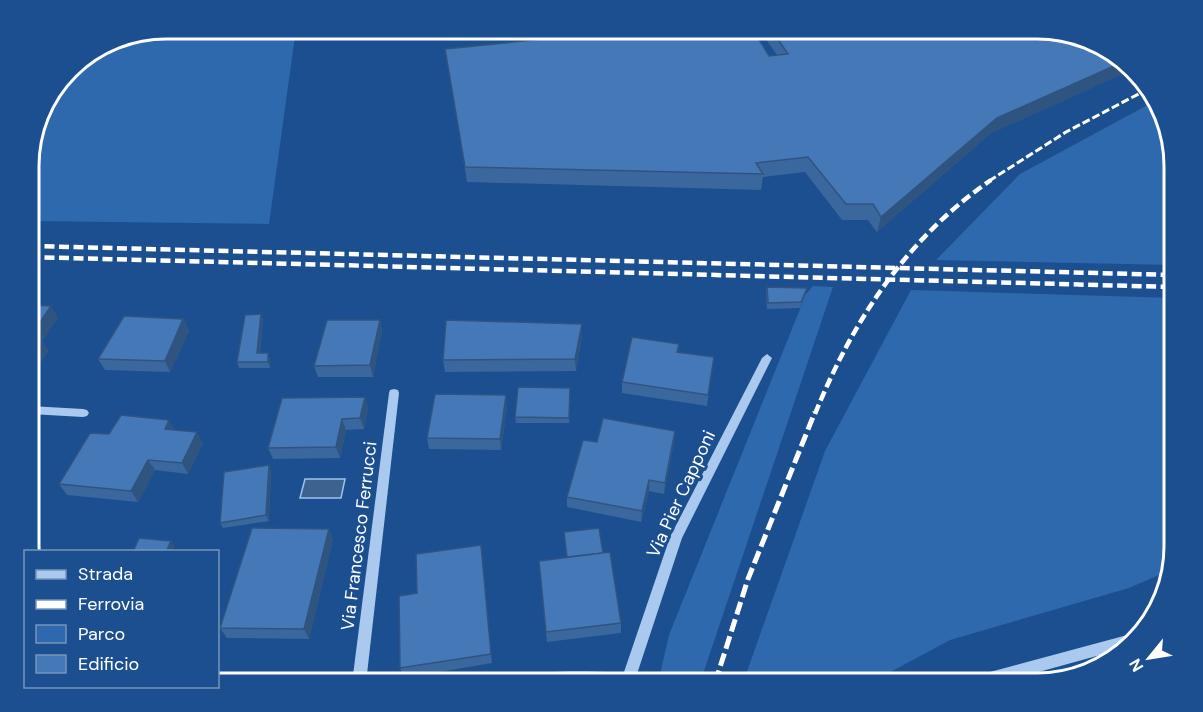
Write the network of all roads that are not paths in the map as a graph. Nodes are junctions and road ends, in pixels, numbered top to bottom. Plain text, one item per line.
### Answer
1 (766, 358) dead end
2 (394, 393) dead end
3 (39, 411) edge
4 (83, 413) dead end
5 (1118, 644) edge
6 (360, 673) edge
7 (630, 673) edge
8 (1011, 673) edge

1 - 7 street, Via Pier Capponi
2 - 6 street, Via Francesco Ferrucci
3 - 4 street
5 - 8 street

